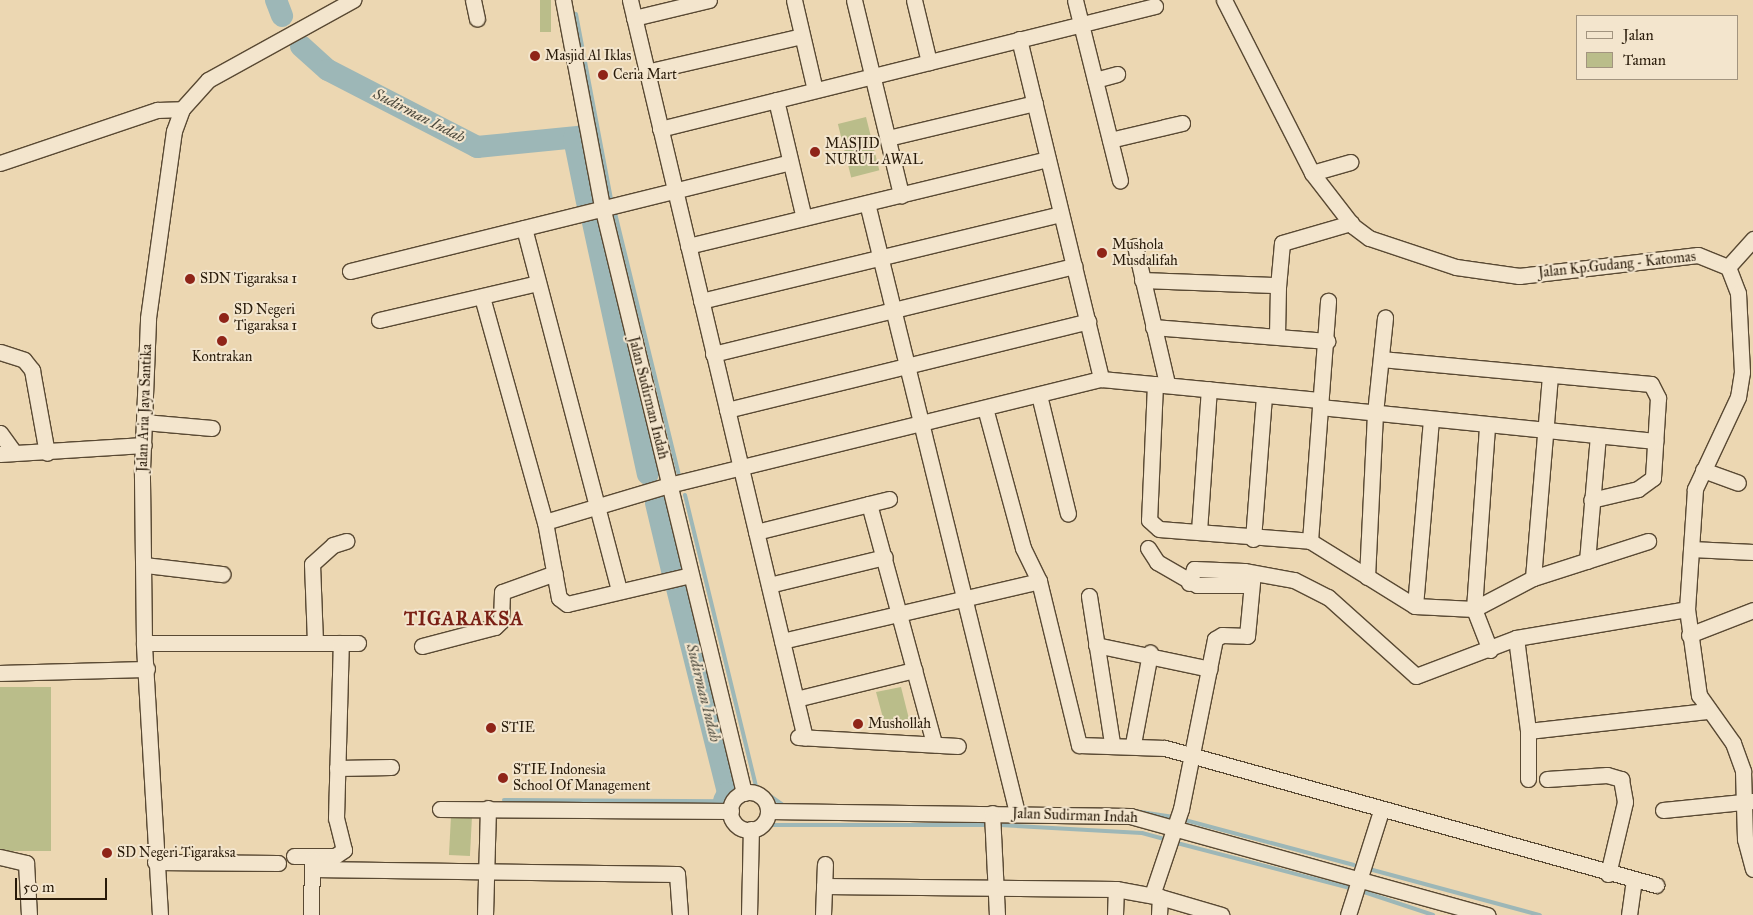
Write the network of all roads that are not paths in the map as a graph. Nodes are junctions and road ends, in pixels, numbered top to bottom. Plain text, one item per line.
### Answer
1 (353, 0) edge
2 (473, 0) edge
3 (563, 0) edge
4 (630, 0) edge
5 (709, 0) edge
6 (794, 0) edge
7 (854, 0) edge
8 (914, 0) edge
9 (1074, 0) edge
10 (1224, 0) edge
11 (1136, 5) edge
12 (1155, 6) dead end
13 (634, 18) junction
14 (477, 19) dead end
15 (1082, 24) junction
16 (802, 36) junction
17 (1020, 39) junction
18 (929, 62) junction
19 (646, 72) junction
20 (1117, 74) dead end
21 (874, 76) junction
22 (1095, 80) junction
23 (815, 90) junction
24 (776, 100) junction
25 (1035, 102) junction
26 (182, 109) junction
27 (1182, 123) dead end
28 (660, 129) junction
29 (888, 138) junction
30 (1110, 140) junction
31 (1048, 160) junction
32 (790, 162) junction
33 (1350, 162) dead end
34 (0, 163) edge
35 (1312, 173) junction
36 (1120, 180) dead end
37 (674, 188) junction
38 (901, 195) junction
39 (867, 203) junction
40 (602, 206) junction
41 (1062, 214) junction
42 (804, 218) junction
43 (1351, 223) junction
44 (524, 228) junction
45 (1753, 239) edge
46 (688, 246) junction
47 (1135, 246) dead end
48 (880, 257) junction
49 (1074, 266) junction
50 (1728, 267) junction
51 (350, 271) dead end
52 (1142, 280) junction
53 (538, 283) junction
54 (1278, 287) junction
55 (482, 297) junction
56 (701, 301) junction
57 (1328, 301) dead end
58 (893, 310) junction
59 (1385, 318) dead end
60 (379, 320) dead end
61 (1088, 322) junction
62 (1153, 327) junction
63 (1277, 335) junction
64 (1326, 341) junction
65 (0, 352) edge
66 (714, 354) junction
67 (1381, 359) junction
68 (907, 366) junction
69 (1747, 372) edge
70 (1550, 376) junction
71 (1101, 379) junction
72 (1161, 384) junction
73 (1210, 389) junction
74 (1039, 395) junction
75 (1264, 395) junction
76 (1746, 398) edge
77 (1320, 403) junction
78 (985, 408) junction
79 (727, 410) junction
80 (1375, 413) junction
81 (1431, 420) junction
82 (144, 422) junction
83 (921, 424) junction
84 (1487, 427) junction
85 (212, 428) dead end
86 (1545, 430) junction
87 (0, 433) edge
88 (1598, 436) junction
89 (1655, 442) junction
90 (144, 445) junction
91 (7, 453) edge
92 (47, 453) junction
93 (740, 468) junction
94 (1703, 470) junction
95 (1738, 483) dead end
96 (669, 485) junction
97 (888, 499) dead end
98 (1591, 500) junction
99 (869, 504) junction
100 (600, 509) junction
101 (1068, 514) dead end
102 (545, 522) junction
103 (1199, 531) junction
104 (756, 532) junction
105 (1253, 539) junction
106 (346, 541) dead end
107 (1648, 541) dead end
108 (1310, 542) junction
109 (1148, 548) dead end
110 (1691, 549) junction
111 (1753, 552) edge
112 (885, 557) junction
113 (1587, 561) junction
114 (145, 565) junction
115 (1249, 572) junction
116 (555, 573) junction
117 (222, 574) dead end
118 (691, 575) junction
119 (1367, 577) junction
120 (1533, 578) junction
121 (1038, 581) junction
122 (769, 586) junction
123 (619, 590) junction
124 (1089, 596) dead end
125 (964, 597) junction
126 (1416, 606) junction
127 (1688, 609) junction
128 (1474, 610) junction
129 (1753, 610) edge
130 (901, 613) junction
131 (1689, 635) junction
132 (1516, 638) junction
133 (782, 641) junction
134 (315, 642) junction
135 (144, 643) junction
136 (341, 643) junction
137 (358, 643) dead end
138 (1096, 645) junction
139 (422, 646) dead end
140 (1490, 650) junction
141 (1150, 654) junction
142 (147, 669) junction
143 (1210, 669) junction
144 (914, 670) junction
145 (0, 673) edge
146 (796, 699) junction
147 (1707, 711) junction
148 (1528, 731) junction
149 (1112, 743) junction
150 (934, 744) junction
151 (1133, 744) junction
152 (958, 746) dead end
153 (1193, 756) junction
154 (391, 767) dead end
155 (337, 768) junction
156 (1528, 779) dead end
157 (1548, 779) dead end
158 (744, 793) junction
159 (1748, 801) edge
160 (488, 808) junction
161 (440, 809) dead end
162 (1663, 810) dead end
163 (731, 811) junction
164 (769, 811) junction
165 (1381, 811) junction
166 (992, 814) junction
167 (1017, 814) junction
168 (1173, 826) junction
169 (751, 829) junction
170 (294, 856) dead end
171 (0, 857) edge
172 (155, 862) junction
173 (278, 863) dead end
174 (312, 863) junction
175 (825, 864) dead end
176 (1753, 869) edge
177 (486, 871) junction
178 (1608, 874) junction
179 (1360, 878) junction
180 (1634, 881) junction
181 (1656, 885) dead end
182 (824, 886) junction
183 (997, 887) junction
184 (1116, 890) junction
185 (1156, 896) junction
186 (29, 915) edge
187 (160, 915) edge
188 (311, 915) edge
189 (485, 915) edge
190 (680, 915) edge
191 (749, 915) edge
192 (823, 915) edge
193 (997, 915) edge
194 (1115, 915) edge
195 (1159, 915) edge
196 (1221, 915) edge
197 (1348, 915) edge
198 (1488, 915) edge
199 (1629, 915) edge

1 - 26 street, Jalan Aria Jaya Santika
2 - 14 street
3 - 40 street, Jalan Sudirman Indah
4 - 13 street
5 - 13 street
6 - 16 street
7 - 21 street
8 - 18 street
9 - 15 street
10 - 35 street, Jalan Kp.Gudang - Katomas
11 - 12 street
11 - 15 street
13 - 19 street
15 - 17 street
15 - 22 street
16 - 19 street
16 - 23 street
17 - 18 street
17 - 25 street
18 - 21 street
19 - 28 street
20 - 22 street
21 - 23 street
21 - 29 street
22 - 30 street
23 - 24 street
24 - 28 street
24 - 32 street
25 - 29 street
25 - 31 street
26 - 34 street
26 - 82 street, Jalan Aria Jaya Santika
27 - 30 street
28 - 37 street
29 - 38 street
30 - 36 street
31 - 38 street
31 - 41 street
32 - 37 street
32 - 42 street
33 - 35 street
35 - 43 street, Jalan Kp.Gudang - Katomas
37 - 40 street
37 - 46 street
38 - 39 street
39 - 42 street
39 - 48 street
40 - 44 street
40 - 96 street, Jalan Sudirman Indah
41 - 48 street
41 - 49 street
42 - 46 street
43 - 50 street, Jalan Kp.Gudang - Katomas
43 - 54 street
44 - 51 street
44 - 53 street
45 - 50 street
46 - 56 street
47 - 52 street
48 - 56 street
48 - 58 street
49 - 58 street
49 - 61 street
50 - 69 street
52 - 54 street
52 - 62 street
53 - 55 street
53 - 100 street
54 - 63 street
55 - 60 street
55 - 102 street
56 - 66 street
57 - 64 street
58 - 66 street
58 - 68 street
59 - 67 street
61 - 68 street
61 - 71 street
62 - 63 street
62 - 72 street
63 - 64 street
64 - 77 street
65 - 92 street
66 - 79 street
67 - 70 street
67 - 80 street
68 - 79 street
68 - 83 street
69 - 76 street
70 - 86 street
70 - 89 street
71 - 72 street
71 - 74 street
72 - 73 street
72 - 103 street
73 - 75 street
73 - 103 street
74 - 78 street
74 - 101 street
75 - 77 street
75 - 105 street
76 - 94 street
77 - 80 street
77 - 108 street
78 - 83 street
78 - 121 street
79 - 93 street
80 - 81 street
80 - 119 street
81 - 84 street
81 - 126 street
82 - 85 street
82 - 90 street, Jalan Aria Jaya Santika
83 - 93 street
83 - 125 street
84 - 86 street
84 - 128 street
86 - 88 street
86 - 120 street
87 - 91 street
88 - 89 street
88 - 98 street
89 - 98 street
90 - 92 street
90 - 114 street, Jalan Aria Jaya Santika
91 - 92 street
93 - 96 street
93 - 104 street
94 - 95 street
94 - 110 street
96 - 100 street
96 - 118 street, Jalan Sudirman Indah
97 - 99 street
98 - 113 street
99 - 104 street
99 - 112 street
100 - 102 street
100 - 123 street
102 - 116 street
103 - 105 street
104 - 122 street
105 - 108 street
106 - 134 street
107 - 113 street
108 - 119 street
109 - 115 street
110 - 111 street
110 - 127 street
112 - 122 street
112 - 130 street
113 - 120 street
114 - 117 street
114 - 135 street, Jalan Aria Jaya Santika
115 - 140 street
115 - 143 street
116 - 123 street
116 - 139 street
118 - 123 street
118 - 158 street, Jalan Sudirman Indah
119 - 126 street
120 - 128 street
121 - 125 street
121 - 149 street
122 - 133 street
124 - 138 street
125 - 130 street
125 - 167 street
126 - 128 street
127 - 131 street
127 - 132 street
128 - 140 street
129 - 131 street
130 - 133 street
130 - 144 street
131 - 147 street
132 - 140 street
132 - 148 street
133 - 146 street
134 - 135 street
134 - 136 street
135 - 142 street, Jalan Aria Jaya Santika
136 - 137 street
136 - 155 street
138 - 141 street
138 - 149 street
141 - 143 street
141 - 151 street
142 - 145 street
142 - 172 street, Jalan Aria Jaya Santika
143 - 153 street
144 - 146 street
144 - 150 street
146 - 150 street
147 - 148 street
147 - 159 street
148 - 156 street
149 - 151 street
150 - 152 street
151 - 153 street
153 - 165 street
153 - 168 street
154 - 155 street
155 - 174 street
157 - 178 street
158 - 163 street
158 - 164 street
159 - 162 street
159 - 176 street
160 - 161 street
160 - 163 street
160 - 177 street
163 - 169 street
164 - 166 street, Jalan Sudirman Indah
164 - 169 street
165 - 178 street
165 - 179 street
166 - 167 street, Jalan Sudirman Indah
166 - 183 street
167 - 168 street, Jalan Sudirman Indah
168 - 179 street, Jalan Sudirman Indah
168 - 185 street
169 - 191 street
170 - 174 street
171 - 186 street
172 - 173 street
172 - 187 street, Jalan Aria Jaya Santika
174 - 177 street
174 - 188 street
175 - 182 street
177 - 189 street
177 - 190 street
178 - 180 street
179 - 197 street
179 - 198 street, Jalan Sudirman Indah
180 - 181 street
180 - 199 street
182 - 183 street
182 - 192 street
183 - 184 street
183 - 193 street
184 - 185 street
184 - 194 street
185 - 195 street
185 - 196 street

